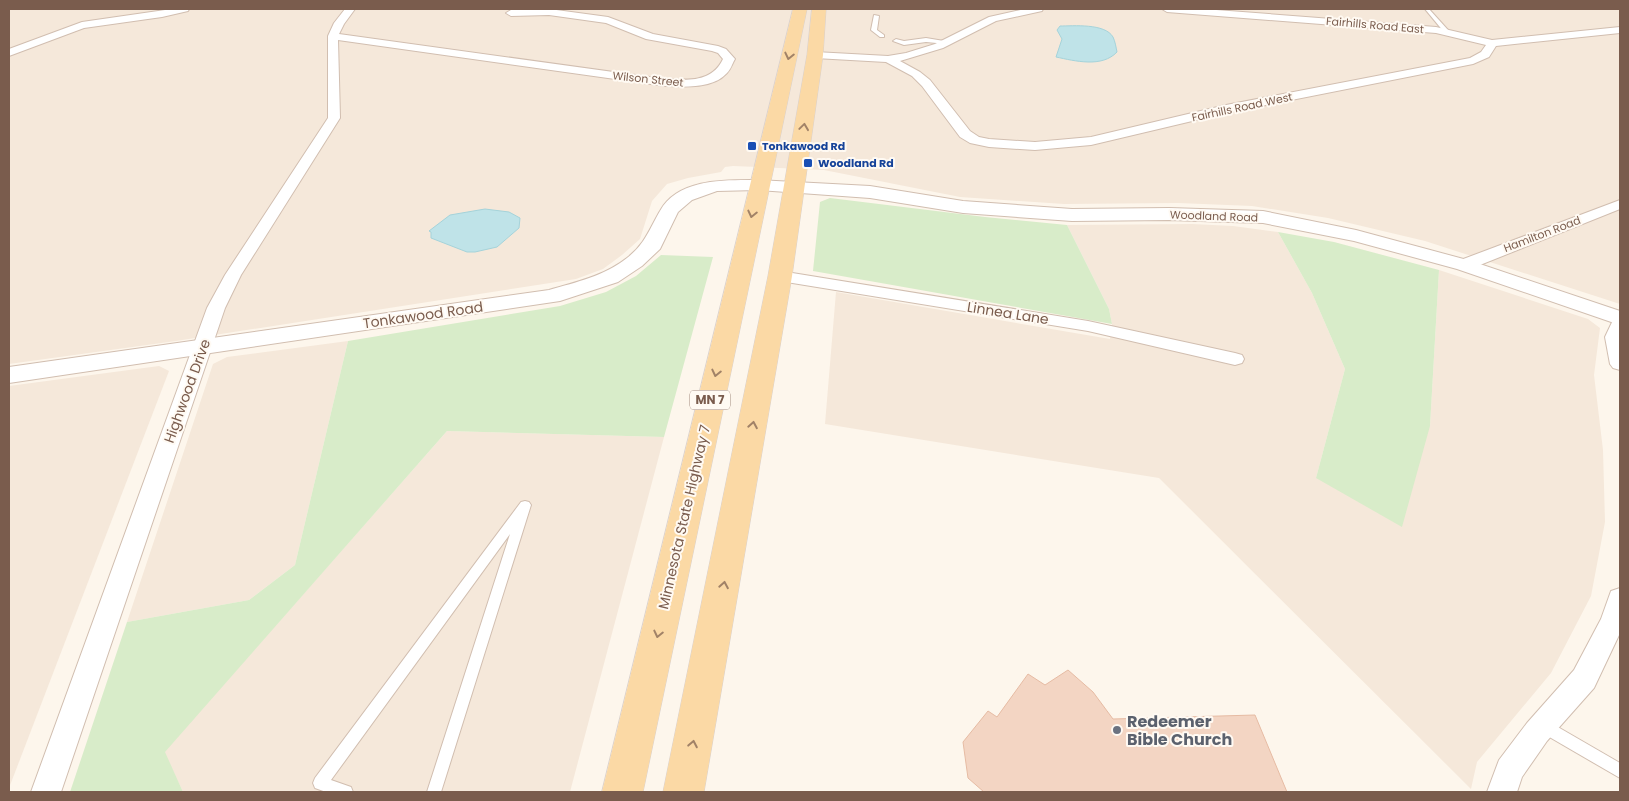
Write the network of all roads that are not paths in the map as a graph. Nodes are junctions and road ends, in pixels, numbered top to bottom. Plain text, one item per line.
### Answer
1 (184, 9) edge
2 (350, 9) edge
3 (587, 9) edge
4 (800, 9) edge
5 (819, 9) edge
6 (1038, 9) edge
7 (1167, 9) edge
8 (1429, 9) edge
9 (511, 12) dead end
10 (576, 15) junction
11 (876, 16) dead end
12 (1620, 30) edge
13 (1446, 31) junction
14 (334, 36) junction
15 (882, 36) dead end
16 (896, 41) dead end
17 (947, 42) junction
18 (1492, 43) junction
19 (9, 53) edge
20 (815, 55) junction
21 (888, 59) junction
22 (758, 185) junction
23 (796, 186) junction
24 (1620, 204) edge
25 (1464, 265) junction
26 (780, 276) junction
27 (1620, 318) edge
28 (1620, 322) edge
29 (202, 348) junction
30 (1235, 359) dead end
31 (1620, 364) edge
32 (9, 375) edge
33 (1620, 598) edge
34 (1543, 725) junction
35 (1620, 771) edge
36 (46, 792) edge
37 (346, 792) edge
38 (434, 792) edge
39 (622, 792) edge
40 (684, 792) edge
41 (1502, 792) edge

1 - 19 street
2 - 14 street, Highwood Drive
3 - 10 street
4 -> 22 main road, Minnesota State Highway 7 / MN 7
5 - 20 main road
6 - 17 street
7 - 13 street, Fairhills Road East
8 - 13 lane
9 - 10 street, Wilson Street
10 - 14 street, Wilson Street
11 - 15 lane
12 - 18 street
13 - 18 street, Fairhills Road East
14 - 29 street, Highwood Drive
16 - 17 lane
17 - 21 street
18 - 21 street, Fairhills Road West
20 - 21 street
23 -> 20 main road
22 - 23 street, Tonkawood Road
22 - 29 street, Tonkawood Road
22 -> 39 main road, Minnesota State Highway 7 / MN 7
23 - 25 street, Woodland Road
23 - 26 main road
24 - 25 street, Hamilton Road
25 - 27 street, Woodland Road
26 - 30 street, Linnea Lane
40 -> 26 main road
28 - 31 street
29 - 32 street, Tonkawood Road
29 - 36 street, Highwood Drive
33 - 34 street
34 - 35 lane
34 - 41 street
37 - 38 lane

